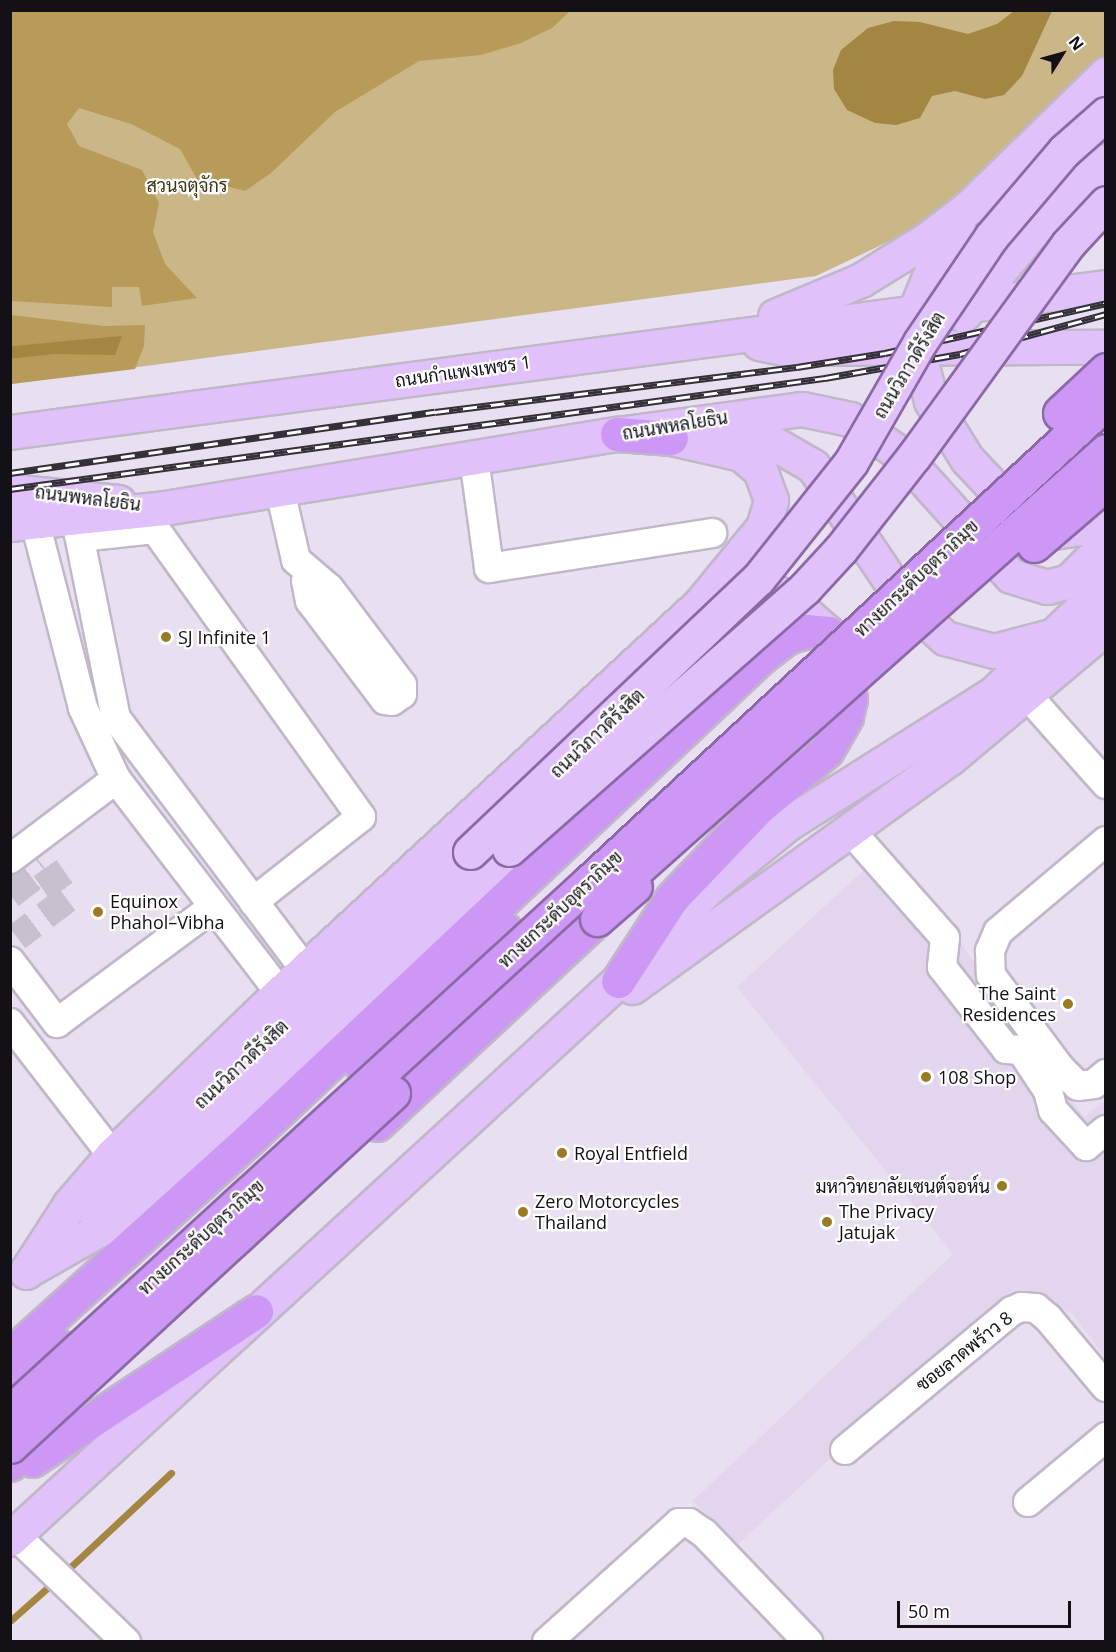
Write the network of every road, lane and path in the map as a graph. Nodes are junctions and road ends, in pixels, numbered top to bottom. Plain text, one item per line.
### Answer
1 (1100, 93) edge
2 (1106, 139) edge
3 (1106, 161) edge
4 (1106, 203) edge
5 (969, 207) junction
6 (1100, 283) edge
7 (970, 304) junction
8 (915, 311) junction
9 (722, 335) junction
10 (1106, 347) edge
11 (927, 355) junction
12 (1106, 370) edge
13 (1106, 402) edge
14 (850, 419) junction
15 (10, 432) edge
16 (617, 434) junction
17 (671, 438) junction
18 (1106, 451) edge
19 (474, 458) junction
20 (986, 483) junction
21 (1106, 483) edge
22 (280, 490) junction
23 (10, 491) edge
24 (165, 508) junction
25 (1106, 518) edge
26 (23, 523) edge
27 (78, 528) junction
28 (712, 533) dead end
29 (1106, 544) edge
30 (309, 574) dead end
31 (1106, 585) edge
32 (700, 604) junction
33 (1106, 627) edge
34 (828, 633) junction
35 (1051, 636) junction
36 (1027, 695) junction
37 (116, 779) junction
38 (1106, 784) edge
39 (849, 829) junction
40 (1106, 841) edge
41 (10, 859) edge
42 (253, 902) junction
43 (213, 907) junction
44 (10, 961) edge
45 (305, 970) junction
46 (618, 981) junction
47 (280, 993) junction
48 (587, 1007) junction
49 (10, 1023) edge
50 (1106, 1074) edge
51 (1106, 1130) edge
52 (111, 1155) junction
53 (18, 1280) edge
54 (256, 1311) junction
55 (10, 1355) edge
56 (10, 1386) edge
57 (1106, 1387) edge
58 (10, 1412) edge
59 (1106, 1437) edge
60 (10, 1446) edge
61 (845, 1450) dead end
62 (10, 1464) edge
63 (10, 1474) edge
64 (1028, 1502) dead end
65 (13, 1537) edge
66 (126, 1641) edge
67 (547, 1641) edge
68 (808, 1641) edge

1 - 2 main road
1 - 5 main road
1 - 53 main road, ถนนวิภาวดีรังสิต, bridge
3 - 7 main road
4 - 53 main road, bridge
5 - 8 main road
5 - 9 main road
6 - 7 main road
7 - 8 main road, ถนนกำแพงเพชร 1
7 - 11 main road
8 - 9 main road, ถนนกำแพงเพชร 1
8 - 11 main road
9 - 11 main road
9 - 15 main road, ถนนกำแพงเพชร 1
10 - 11 main road
11 - 20 main road
12 - 56 highway, bridge
13 - 58 highway, ทางยกระดับอุตราภิมุข, bridge
14 - 16 main road, ถนนพหลโยธิน
14 - 20 main road
14 - 29 main road, ถนนพหลโยธิน
16 - 17 highway
16 - 19 main road, ถนนพหลโยธิน
17 - 32 main road
17 - 35 main road
18 - 60 highway, ทางยกระดับอุตราภิมุข, bridge
19 - 22 main road, ถนนพหลโยธิน
19 - 28 street
20 - 25 main road
21 - 62 highway, bridge
22 - 24 main road, ถนนพหลโยธิน
22 - 30 street
23 - 24 main road, ถนนพหลโยธิน
24 - 27 main road, ถนนพหลโยธิน
26 - 27 main road, ถนนพหลโยธิน
26 - 37 street
27 - 42 street
27 - 42 street
31 - 35 main road
32 - 34 main road
32 - 45 main road
33 - 36 main road
34 - 46 highway
34 - 55 highway
35 - 46 main road
36 - 38 street
36 - 39 main road
37 - 41 street
37 - 43 street
39 - 48 main road
39 - 51 street
40 - 50 street
42 - 45 street
43 - 44 street
43 - 47 street
45 - 47 main road
46 - 48 main road
47 - 52 main road
48 - 54 main road
49 - 52 street
52 - 53 main road
54 - 63 highway
54 - 65 main road
57 - 61 street, ซอยลาดพร้าว 8
59 - 64 street
65 - 66 street
67 - 68 street

